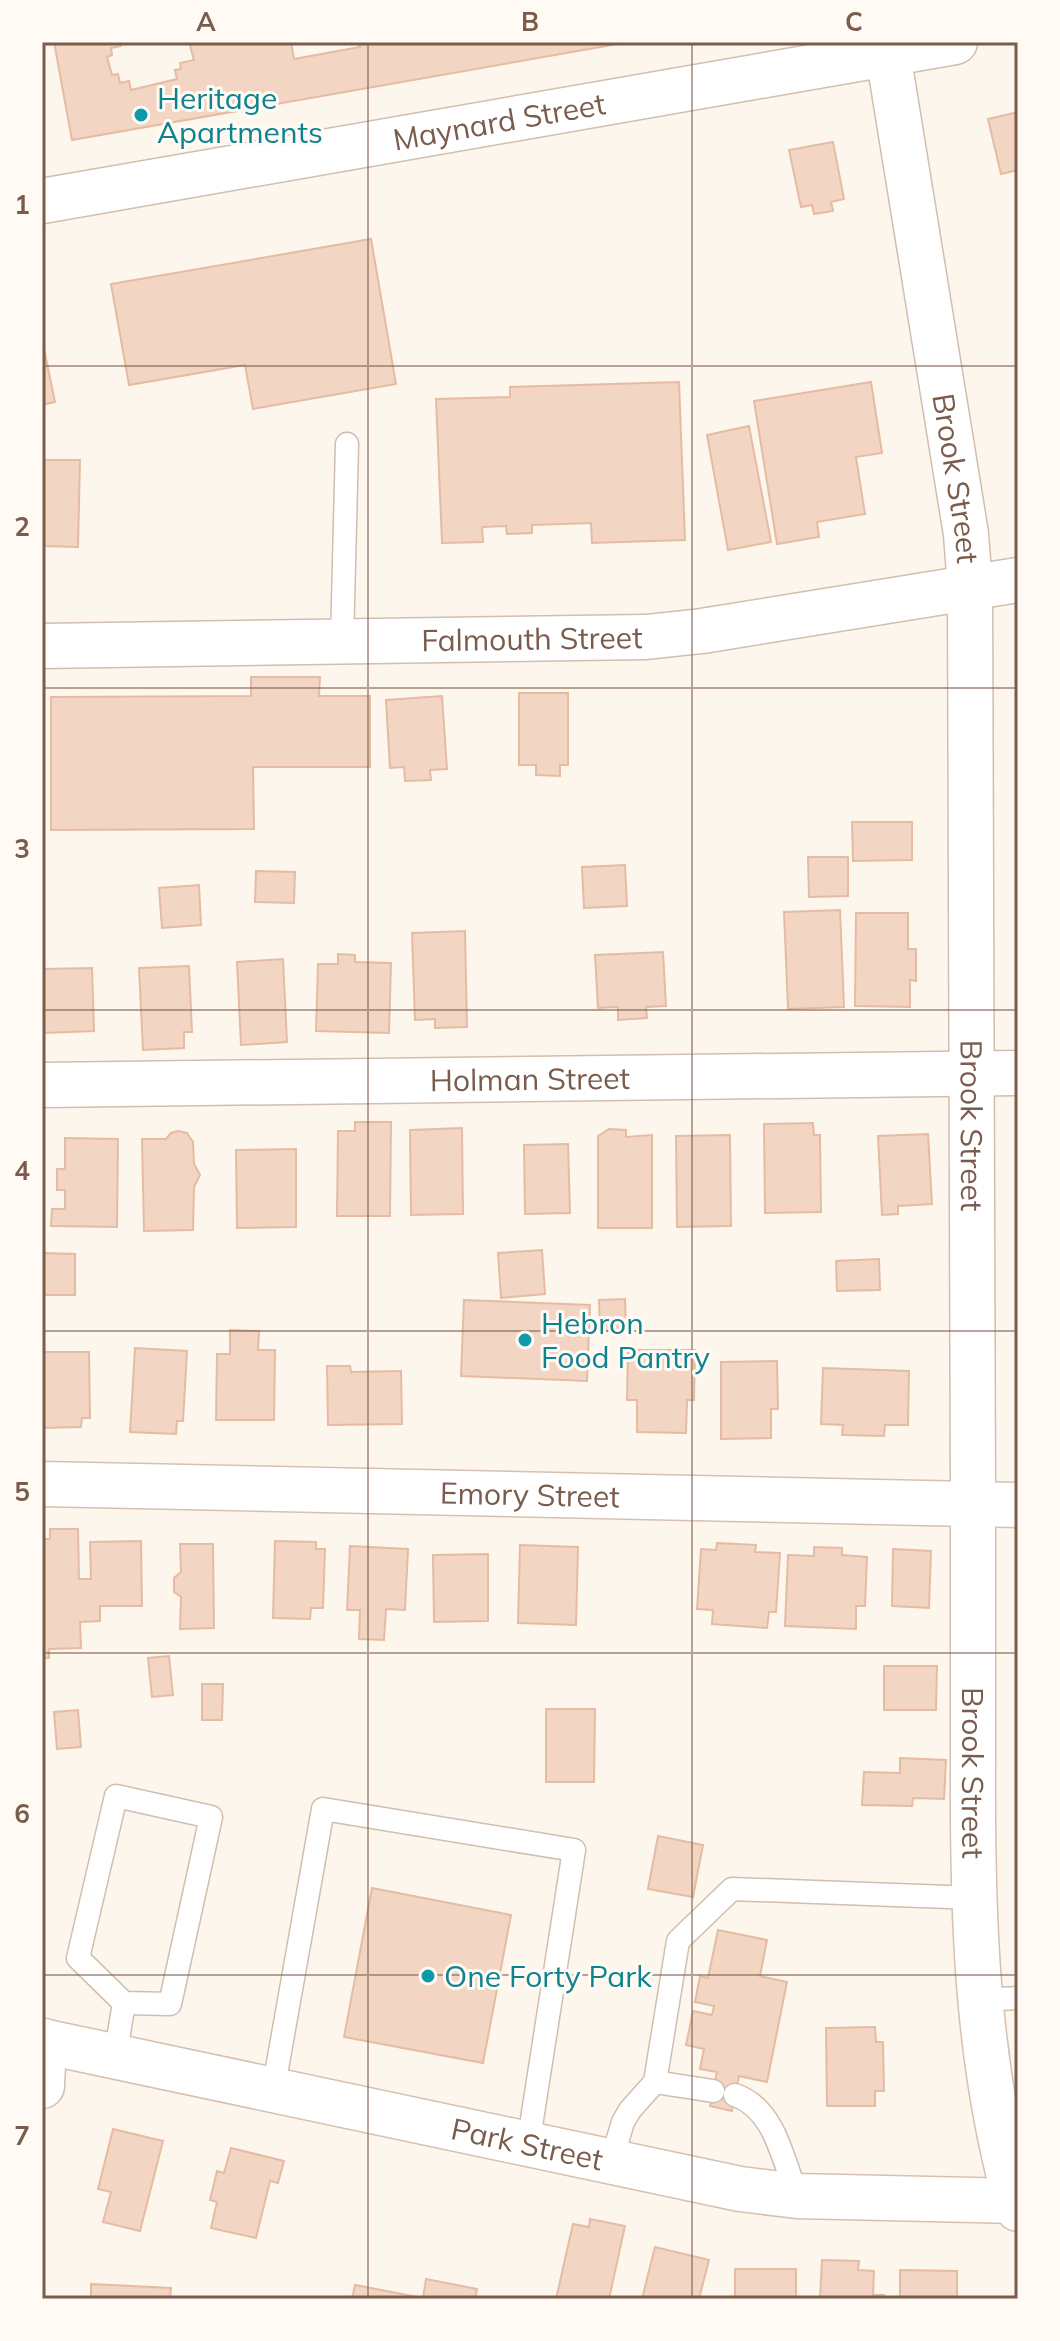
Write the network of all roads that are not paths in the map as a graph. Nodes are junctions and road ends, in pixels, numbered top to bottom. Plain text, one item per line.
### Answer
1 (955, 42) edge
2 (888, 54) junction
3 (42, 201) edge
4 (347, 444) dead end
5 (1018, 580) edge
6 (970, 587) junction
7 (342, 642) junction
8 (42, 646) edge
9 (971, 1073) junction
10 (1018, 1073) edge
11 (42, 1085) edge
12 (42, 1484) edge
13 (973, 1505) junction
14 (1018, 1505) edge
15 (975, 1898) junction
16 (1000, 1999) edge
17 (124, 2003) junction
18 (43, 2041) edge
19 (115, 2057) junction
20 (655, 2082) junction
21 (42, 2086) edge
22 (273, 2091) junction
23 (528, 2145) junction
24 (611, 2162) junction
25 (797, 2196) junction
26 (1017, 2203) edge

1 - 2 street, Maynard Street
2 - 3 street, Maynard Street
2 - 6 street, Brook Street
4 - 7 lane
5 - 6 street, Falmouth Street
6 - 7 street, Falmouth Street
6 - 9 street, Brook Street
7 - 8 street, Falmouth Street
9 - 10 street, Holman Street
9 - 11 street, Holman Street
9 - 13 street, Brook Street
12 - 13 street, Emory Street
13 - 14 street, Emory Street
13 - 15 street, Brook Street
15 - 16 street, Brook Street
15 - 20 lane
16 - 26 street, Brook Street
17 - 17 lane
17 - 19 lane
18 - 19 street, Park Street
18 - 21 street
19 - 22 street, Park Street
20 - 24 lane
20 - 25 lane
22 - 23 street, Park Street
22 - 23 lane
23 - 24 street, Park Street
24 - 25 street, Park Street
25 - 26 street, Park Street

